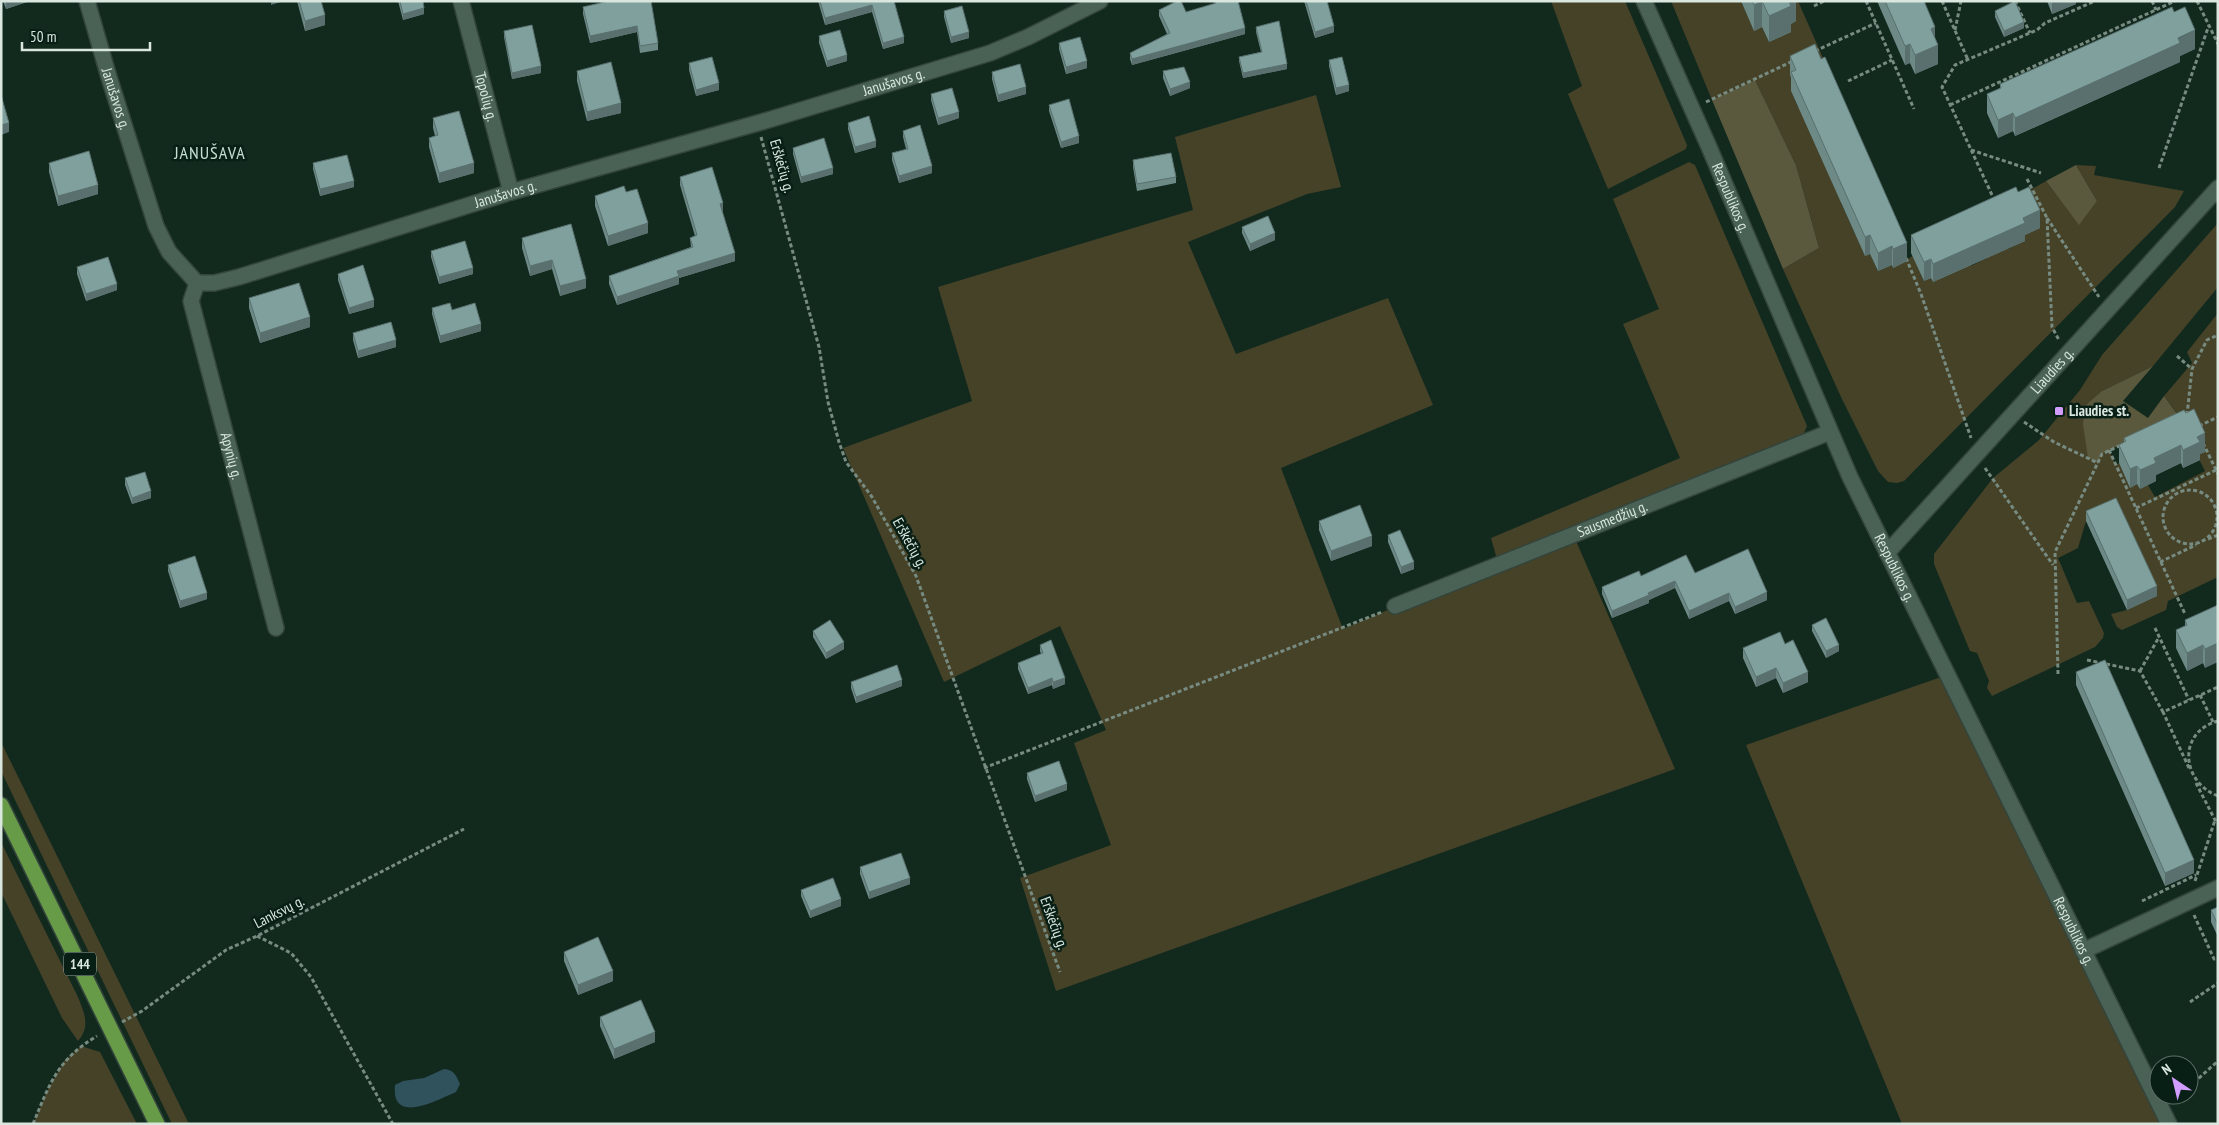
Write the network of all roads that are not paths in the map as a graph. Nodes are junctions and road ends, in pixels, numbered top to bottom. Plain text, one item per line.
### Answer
1 (87, 1) edge
2 (461, 1) edge
3 (1100, 1) edge
4 (1644, 1) edge
5 (2218, 188) edge
6 (511, 192) junction
7 (197, 283) junction
8 (1830, 432) junction
9 (1887, 553) junction
10 (1395, 606) road end
11 (276, 628) dead end
12 (1, 805) edge
13 (2218, 888) edge
14 (2084, 951) junction
15 (157, 1124) edge
16 (2168, 1124) edge

1 - 7 street, Janušavos g.
2 - 6 street, Topolių g.
3 - 6 street, Janušavos g.
4 - 8 street, Respublikos g.
5 - 9 street, Liaudies g.
6 - 7 street, Janušavos g.
7 - 11 street, Apynių g.
8 - 9 street, Respublikos g.
8 - 10 street, Sausmedžių g.
9 - 14 street, Respublikos g.
12 - 15 main road, 144
13 - 14 street
14 - 16 street, Respublikos g.

